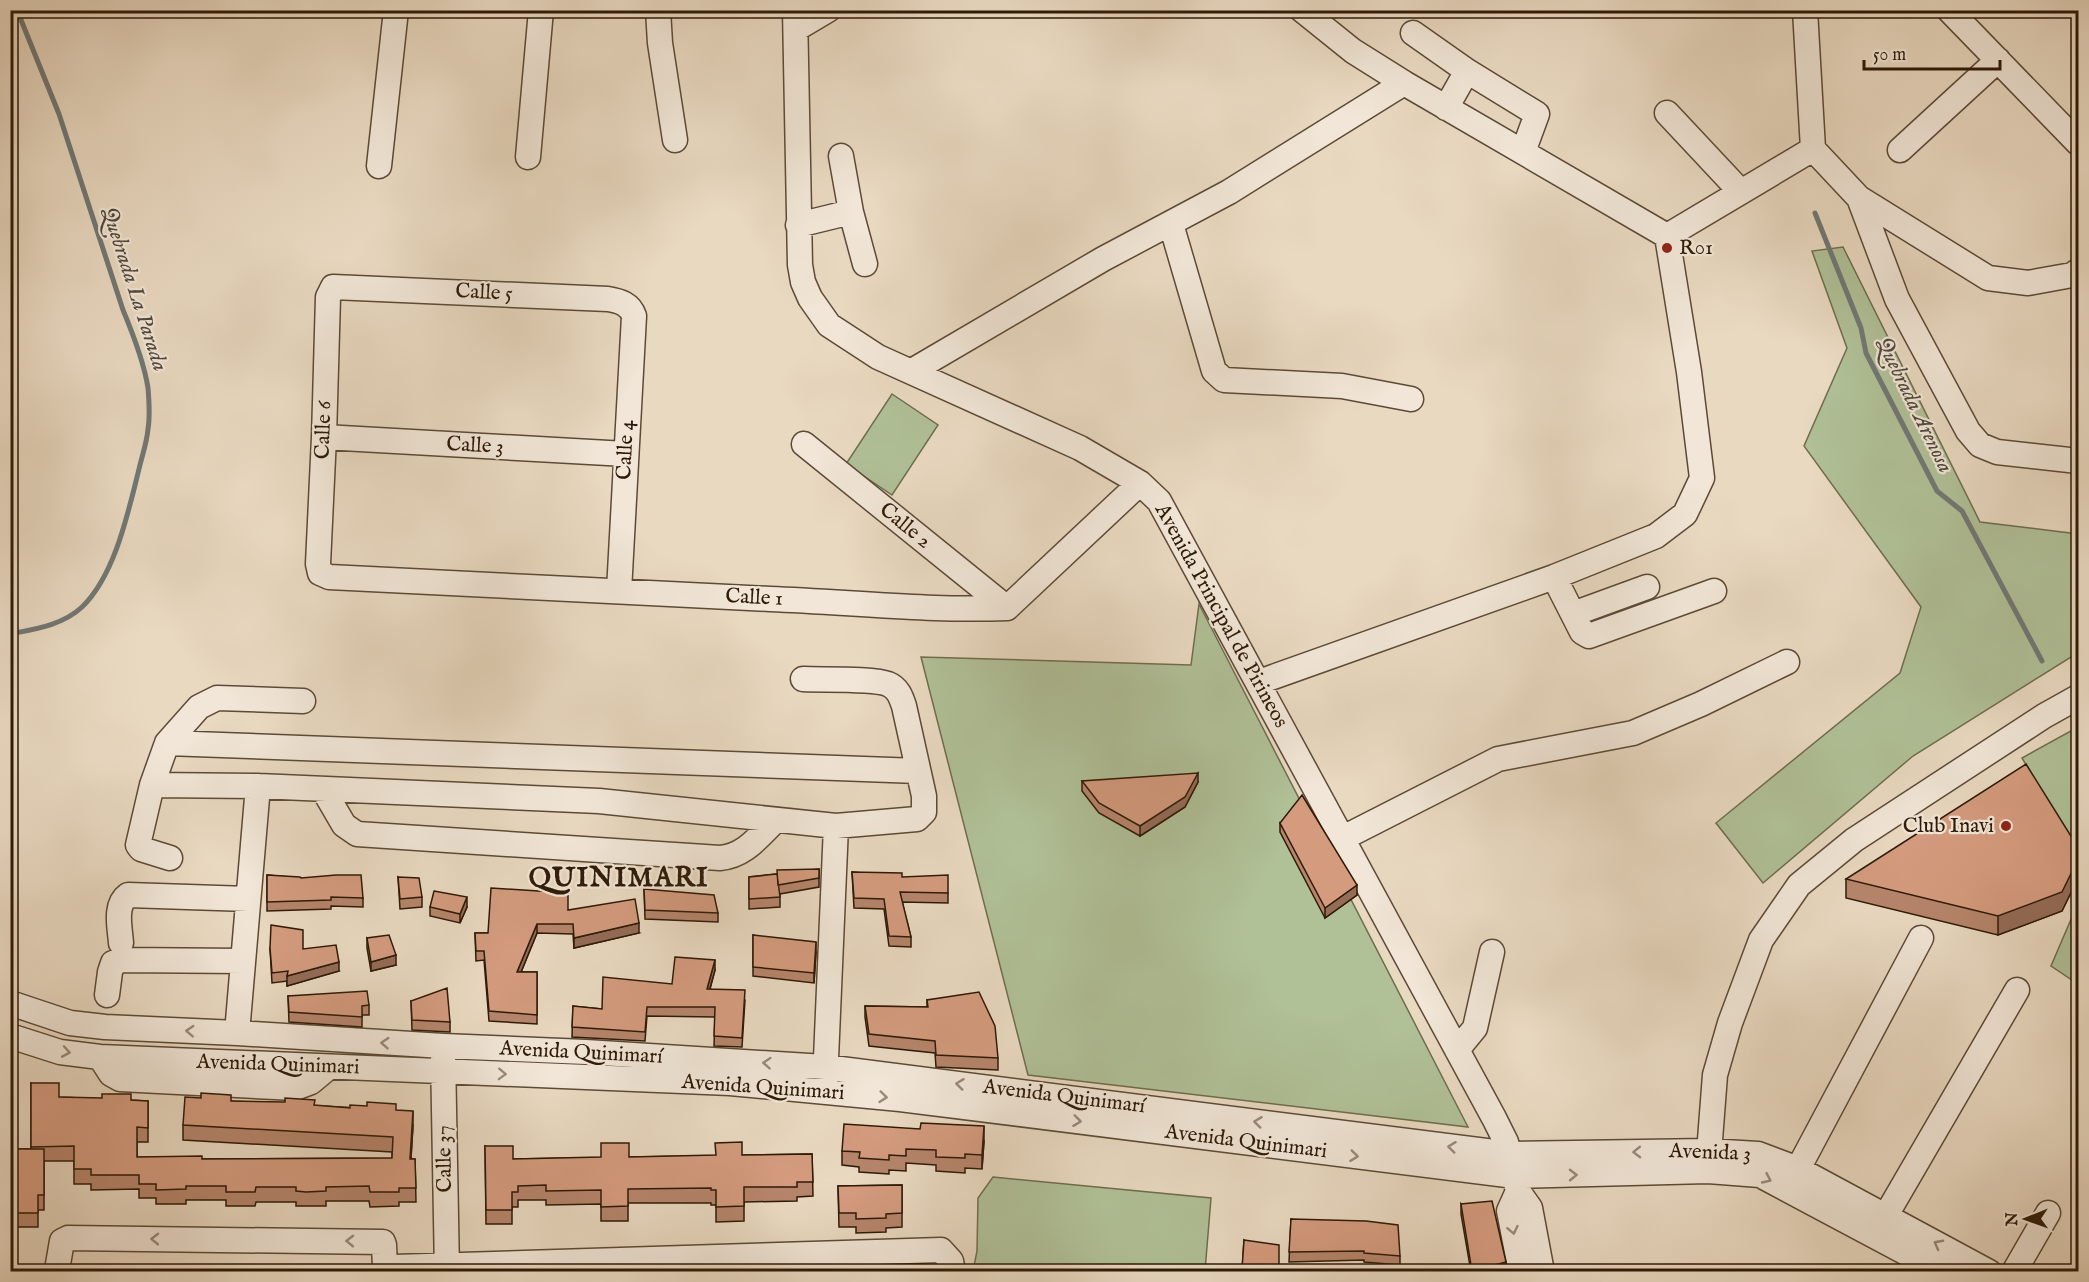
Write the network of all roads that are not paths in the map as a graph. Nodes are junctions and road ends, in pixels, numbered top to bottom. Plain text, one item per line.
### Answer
1 (396, 10) edge
2 (541, 10) edge
3 (658, 10) edge
4 (828, 10) edge
5 (1302, 10) edge
6 (1805, 10) edge
7 (1949, 10) edge
8 (796, 20) edge
9 (1413, 33) dead end
10 (1998, 60) junction
11 (1467, 71) junction
12 (1404, 83) junction
13 (1446, 108) junction
14 (1667, 113) dead end
15 (675, 140) dead end
16 (2079, 143) edge
17 (1813, 148) junction
18 (1900, 150) dead end
19 (1523, 152) junction
20 (841, 156) dead end
21 (528, 158) dead end
22 (380, 166) dead end
23 (1741, 192) junction
24 (1859, 198) junction
25 (851, 212) junction
26 (1170, 224) junction
27 (798, 225) junction
28 (1666, 236) junction
29 (865, 264) dead end
30 (2079, 272) edge
31 (333, 287) joint
32 (632, 310) joint
33 (912, 371) junction
34 (1411, 399) dead end
35 (324, 437) junction
36 (804, 444) dead end
37 (626, 454) junction
38 (2079, 461) edge
39 (1140, 483) junction
40 (320, 573) joint
41 (1554, 577) junction
42 (1647, 587) dead end
43 (619, 591) junction
44 (1714, 591) dead end
45 (1007, 608) junction
46 (1573, 615) junction
47 (1787, 662) dead end
48 (803, 679) dead end
49 (1259, 682) junction
50 (2079, 697) edge
51 (303, 701) dead end
52 (167, 743) junction
53 (918, 771) junction
54 (152, 785) junction
55 (258, 786) junction
56 (323, 789) junction
57 (776, 820) junction
58 (837, 826) junction
59 (1343, 838) junction
60 (170, 858) dead end
61 (248, 899) junction
62 (1921, 938) dead end
63 (121, 944) dead end
64 (1492, 952) dead end
65 (243, 961) junction
66 (2017, 990) dead end
67 (107, 995) dead end
68 (10, 1003) edge
69 (237, 1033) junction
70 (10, 1036) edge
71 (443, 1046) junction
72 (1457, 1050) junction
73 (825, 1067) junction
74 (444, 1071) junction
75 (825, 1092) junction
76 (1708, 1161) junction
77 (1798, 1169) junction
78 (1514, 1174) junction
79 (2048, 1213) dead end
80 (1885, 1217) junction
81 (447, 1269) edge
82 (57, 1270) edge
83 (953, 1272) edge
84 (1521, 1272) edge
85 (1542, 1272) edge
86 (1942, 1272) edge
87 (1989, 1272) edge
88 (2014, 1272) edge

1 - 22 street
2 - 21 street
3 - 15 street
4 - 8 street
5 - 12 street
6 - 17 street
7 - 10 street
8 - 27 street, Avenida Principal de Pirineos
9 - 11 street
10 - 16 street
10 - 18 street
11 - 13 street
11 - 19 street
12 - 13 street
12 - 26 street
13 - 19 street
14 - 23 street
17 - 23 street
17 - 24 street
19 - 28 street
20 - 25 street
23 - 28 street
24 - 30 street
24 - 38 street
25 - 27 street
25 - 29 street
26 - 33 street
26 - 34 street
27 - 33 street, Avenida Principal de Pirineos
28 - 41 street
31 - 32 street, Calle 5
31 - 35 street, Calle 6
32 - 37 street, Calle 4
33 - 39 street, Avenida Principal de Pirineos
35 - 37 street, Calle 3
35 - 40 street, Calle 6
36 - 45 street, Calle 2
37 - 43 street, Calle 4
39 - 45 street
39 - 49 street, Avenida Principal de Pirineos
40 - 43 street, Calle 1
41 - 46 street
41 - 49 street
42 - 46 street
43 - 45 street, Calle 1
44 - 46 street
47 - 59 street
48 - 53 street
49 - 59 street, Avenida Principal de Pirineos
50 - 76 street
51 - 52 street
52 - 53 street
52 - 54 street
53 - 58 street
54 - 55 street
54 - 60 street
55 - 56 street
55 - 61 street
56 - 57 street
56 - 57 street
57 - 58 street
58 - 73 street
59 - 72 street, Avenida Principal de Pirineos
61 - 63 street
61 - 65 street
62 - 77 street
64 - 72 street
65 - 67 street
65 - 69 street
66 - 80 street
69 -> 68 street, Avenida Quinimarí
71 -> 69 street, Avenida Quinimarí
70 -> 74 street, Avenida Quinimari
73 -> 71 street, Avenida Quinimarí
71 - 74 street, Calle 37
72 - 78 street, Avenida Principal de Pirineos
73 - 75 street
78 -> 73 street, Avenida Quinimarí
74 -> 75 street, Avenida Quinimari
74 - 81 street, Calle 37
75 -> 78 street, Avenida Quinimari
76 - 77 street, Avenida 3
76 - 78 street, Avenida 3
76 -> 86 street, Avenida 3
77 - 80 street, Avenida 3
78 -> 84 street
78 - 85 street, Avenida Principal de Pirineos
79 - 88 street
87 -> 80 street, Avenida 3
81 -> 82 street
81 - 83 street

